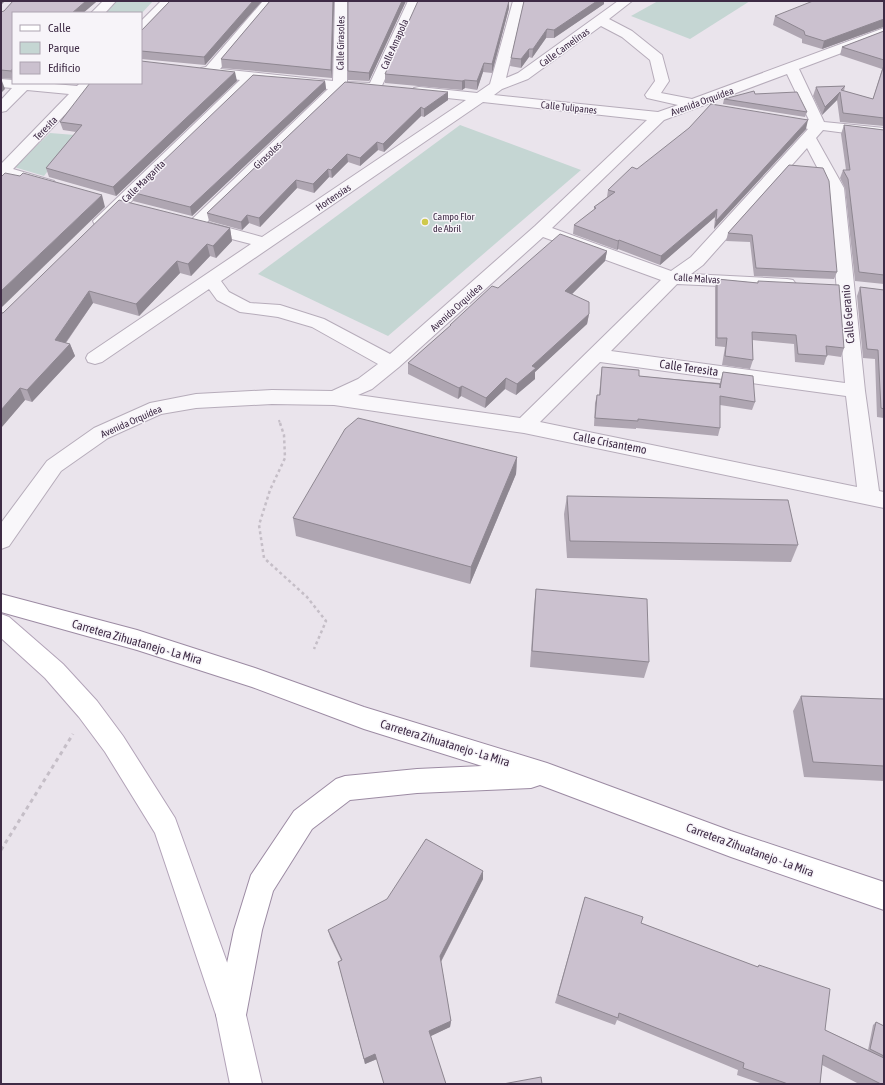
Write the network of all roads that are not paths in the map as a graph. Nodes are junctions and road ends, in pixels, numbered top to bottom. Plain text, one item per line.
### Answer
1 (110, 1) edge
2 (168, 1) edge
3 (270, 1) edge
4 (341, 1) edge
5 (414, 1) edge
6 (626, 1) edge
7 (502, 3) edge
8 (518, 3) edge
9 (99, 12) edge
10 (600, 20) junction
11 (142, 27) edge
12 (884, 32) edge
13 (791, 68) junction
14 (195, 69) edge
15 (210, 71) junction
16 (251, 77) junction
17 (1, 83) edge
18 (12, 83) edge
19 (28, 84) edge
20 (340, 86) junction
21 (497, 86) junction
22 (84, 87) edge
23 (375, 87) junction
24 (390, 88) edge
25 (405, 90) edge
26 (479, 97) junction
27 (692, 104) junction
28 (1, 108) edge
29 (722, 109) edge
30 (659, 117) junction
31 (789, 121) edge
32 (814, 132) junction
33 (884, 133) edge
34 (2, 172) edge
35 (61, 187) edge
36 (541, 230) junction
37 (91, 232) edge
38 (266, 243) junction
39 (673, 278) junction
40 (211, 280) junction
41 (807, 285) edge
42 (595, 355) junction
43 (96, 358) dead end
44 (392, 364) junction
45 (855, 391) junction
46 (334, 398) junction
47 (524, 426) junction
48 (877, 498) edge
49 (7, 520) edge
50 (1, 540) edge
51 (1, 603) edge
52 (1, 624) edge
53 (547, 775) junction
54 (884, 896) edge
55 (231, 1015) junction
56 (246, 1084) edge

1 - 9 street
2 - 11 street
3 - 15 street
4 - 20 street, Calle Girasoles
5 - 23 street, Calle Amapola
6 - 10 street, Calle Camelinas
7 - 8 street
8 - 21 street
10 - 21 street, Calle Camelinas
10 - 27 street
12 - 13 street, Avenida Orquídea
13 - 27 street, Avenida Orquídea
13 - 32 street, Calle Geranio
14 - 15 street
15 - 16 street
16 - 20 street
16 - 37 street, Calle Margarita
17 - 18 street
19 - 22 street
19 - 28 street
20 - 23 street
20 - 38 street, Girasoles
21 - 26 street, Hortensias
22 - 34 street, Teresita
23 - 24 street
25 - 26 street, Calle Tulipanes
26 - 30 street, Calle Tulipanes
26 - 38 street, Hortensias
27 - 29 street
27 - 30 street, Avenida Orquídea
30 - 36 street, Avenida Orquídea
31 - 32 street
32 - 33 street
32 - 39 street
32 - 45 street, Calle Geranio
34 - 35 street
36 - 39 street, Calle Malvas
36 - 44 street, Avenida Orquídea
38 - 40 street, Hortensias
39 - 41 street, Calle Malvas
39 - 42 street
40 - 43 street, Hortensias
40 - 44 street
42 - 45 street, Calle Teresita
42 - 47 street
44 - 46 street, Avenida Orquídea
45 - 48 street, Calle Geranio
46 - 47 street, Calle Crisantemo
46 - 49 street, Avenida Orquídea
47 - 48 street, Calle Crisantemo
49 - 50 street, Avenida Orquídea
51 - 53 main road, Carretera Zihuatanejo - La Mira
52 - 55 main road
53 - 54 main road, Carretera Zihuatanejo - La Mira
53 - 55 main road
55 - 56 main road

